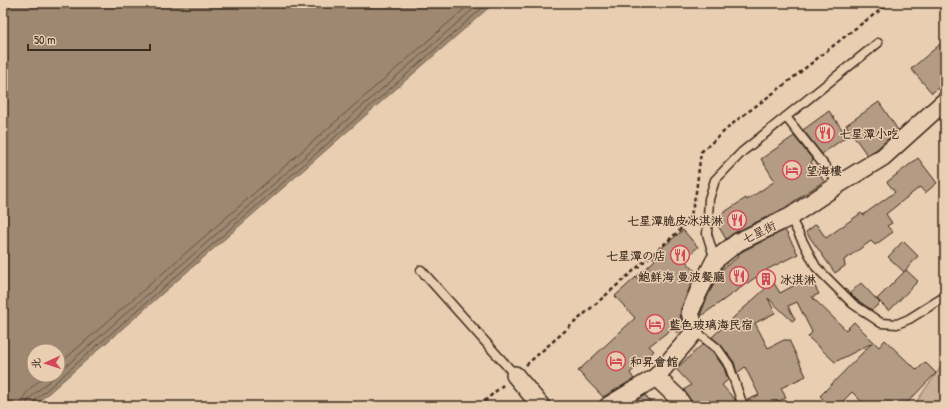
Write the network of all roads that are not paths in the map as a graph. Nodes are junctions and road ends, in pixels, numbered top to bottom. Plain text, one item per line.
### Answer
1 (878, 43) dead end
2 (945, 101) edge
3 (786, 117) junction
4 (839, 184) junction
5 (790, 217) junction
6 (715, 260) junction
7 (421, 270) dead end
8 (941, 299) dead end
9 (694, 331) junction
10 (515, 375) joint
11 (656, 377) junction
12 (541, 406) edge
13 (608, 406) edge
14 (683, 406) edge
15 (743, 406) edge

1 - 3 lane
2 - 4 street, 七星街
3 - 4 lane
3 - 6 lane
4 - 5 street, 七星街
5 - 6 street, 七星街
5 - 8 lane
6 - 9 street, 七星街
7 - 10 lane
9 - 11 street
9 - 15 lane
10 - 12 street
11 - 13 street
11 - 14 street

